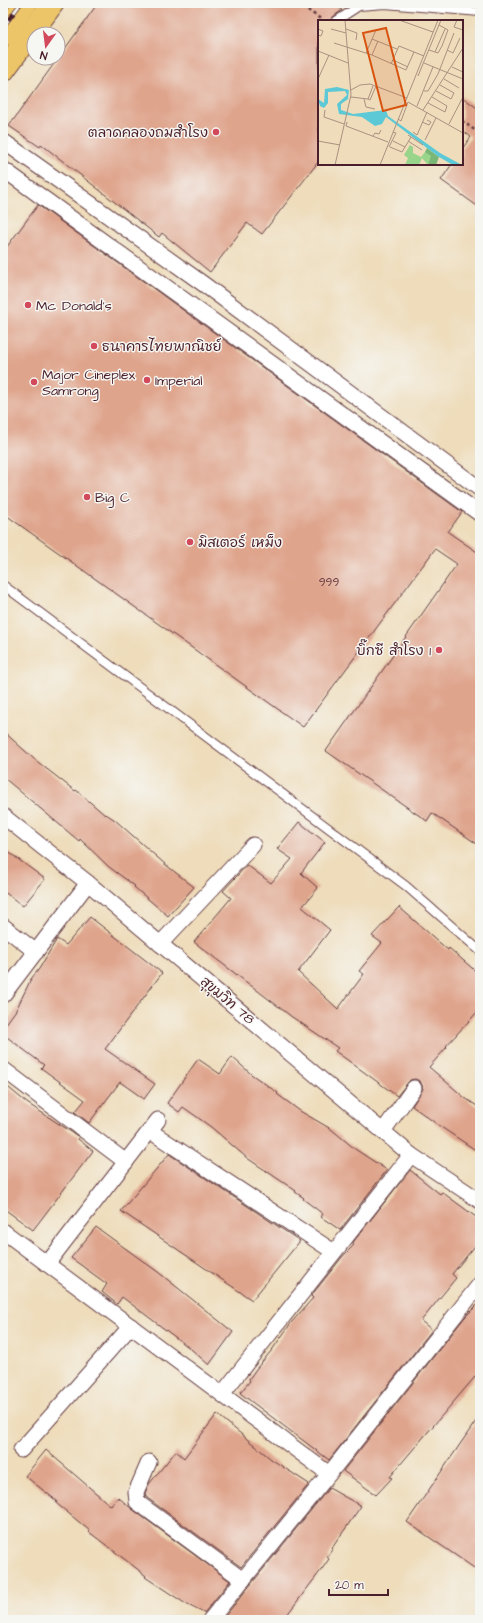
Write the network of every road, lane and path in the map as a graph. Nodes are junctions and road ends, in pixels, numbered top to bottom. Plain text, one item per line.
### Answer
1 (26, 3) edge
2 (53, 3) edge
3 (298, 3) edge
4 (480, 12) edge
5 (323, 20) edge
6 (338, 20) edge
7 (3, 35) edge
8 (3, 71) edge
9 (463, 122) edge
10 (480, 134) edge
11 (3, 141) edge
12 (3, 169) edge
13 (480, 490) edge
14 (480, 514) edge
15 (3, 585) edge
16 (3, 816) edge
17 (253, 845) dead end
18 (88, 883) junction
19 (3, 926) edge
20 (160, 944) junction
21 (480, 951) edge
22 (36, 952) junction
23 (3, 995) edge
24 (3, 1069) edge
25 (414, 1088) dead end
26 (383, 1131) junction
27 (411, 1155) junction
28 (126, 1162) junction
29 (480, 1201) edge
30 (3, 1231) edge
31 (334, 1252) junction
32 (48, 1264) junction
33 (480, 1284) edge
34 (131, 1326) junction
35 (222, 1394) junction
36 (21, 1450) dead end
37 (150, 1462) dead end
38 (329, 1474) junction
39 (243, 1580) junction
40 (210, 1620) edge

1 - 7 highway
2 - 8 highway
3 - 5 path
4 - 6 lane
9 - 10 path
11 - 13 street
12 - 14 street
15 - 21 lane
16 - 18 street, สุขุมวิท 78
17 - 20 street
18 - 20 street, สุขุมวิท 78
18 - 22 street
19 - 22 street
20 - 26 street, สุขุมวิท 78
22 - 23 street
24 - 28 street
25 - 26 street
26 - 27 street, สุขุมวิท 78
27 - 29 street, สุขุมวิท 78
27 - 31 street
28 - 31 street
28 - 32 street
30 - 32 street
31 - 35 street
32 - 34 street
33 - 38 street
34 - 35 street
34 - 36 street
35 - 38 street
37 - 39 street
38 - 39 street
39 - 40 street

